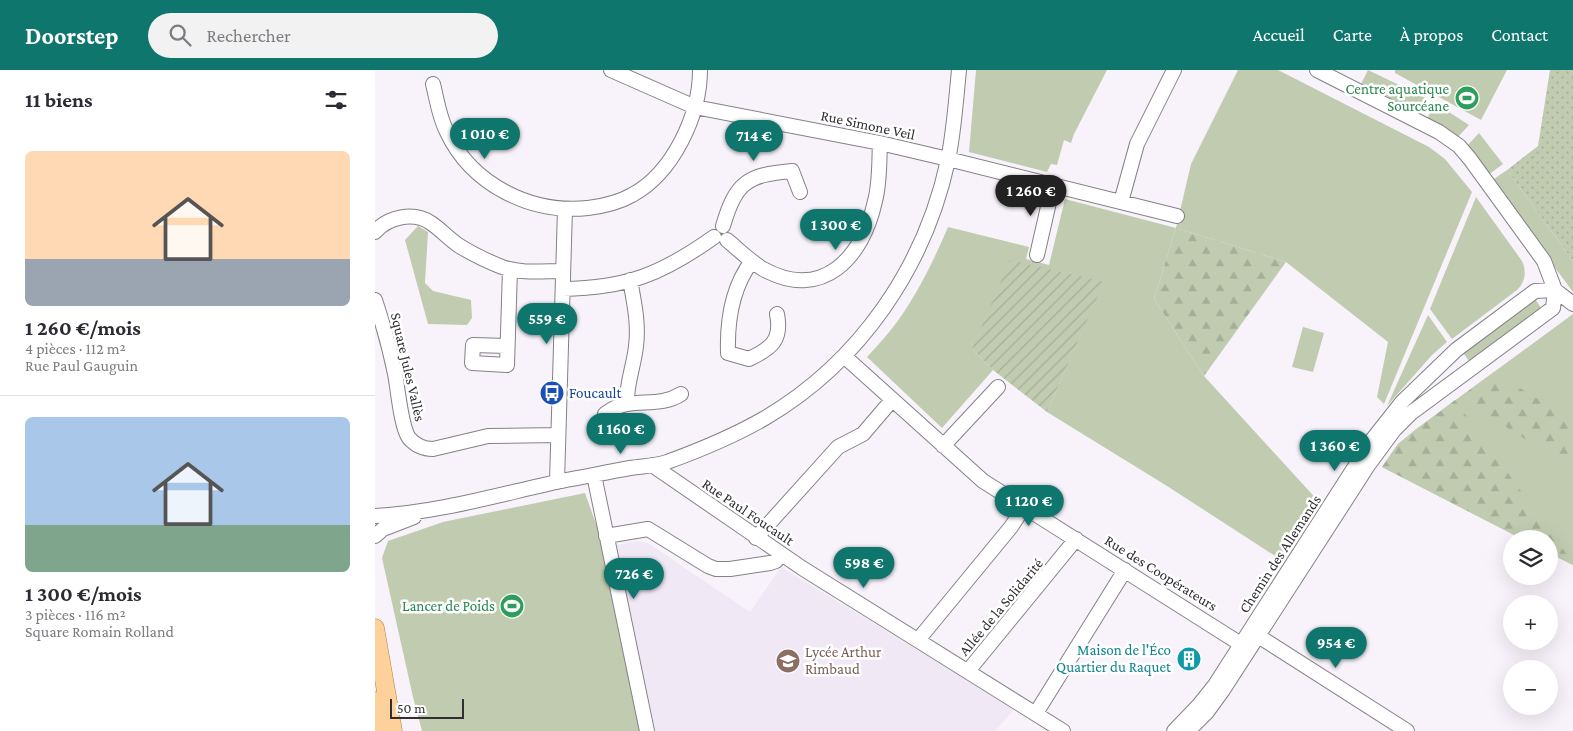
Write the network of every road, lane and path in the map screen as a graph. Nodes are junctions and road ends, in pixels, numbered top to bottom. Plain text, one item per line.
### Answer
1 (611, 70) edge
2 (700, 70) edge
3 (959, 70) edge
4 (1174, 70) edge
5 (1317, 70) edge
6 (433, 84) dead end
7 (695, 107) junction
8 (880, 143) junction
9 (948, 159) junction
10 (1053, 185) junction
11 (800, 192) dead end
12 (1121, 202) junction
13 (565, 209) junction
14 (1177, 216) dead end
15 (375, 232) edge
16 (720, 238) junction
17 (1037, 255) dead end
18 (752, 261) junction
19 (510, 269) junction
20 (563, 271) junction
21 (630, 280) junction
22 (563, 289) junction
23 (1555, 290) junction
24 (375, 300) edge
25 (1573, 304) edge
26 (777, 314) dead end
27 (507, 346) dead end
28 (844, 356) junction
29 (998, 387) dead end
30 (681, 394) dead end
31 (893, 400) junction
32 (627, 404) junction
33 (605, 414) dead end
34 (558, 435) junction
35 (943, 446) junction
36 (652, 465) junction
37 (594, 475) junction
38 (557, 482) junction
39 (1024, 507) junction
40 (438, 508) junction
41 (375, 516) edge
42 (375, 536) edge
43 (606, 536) junction
44 (757, 538) junction
45 (1076, 539) junction
46 (781, 554) junction
47 (1125, 570) junction
48 (375, 628) edge
49 (1254, 633) junction
50 (918, 640) junction
51 (1246, 646) junction
52 (968, 671) junction
53 (375, 701) edge
54 (1036, 714) junction
55 (383, 731) edge
56 (393, 731) edge
57 (647, 731) edge
58 (1063, 731) edge
59 (1174, 731) edge
60 (1188, 731) edge
61 (1407, 731) edge

1 - 7 street, Rue Simone Veil
2 - 7 street
3 - 9 street
4 - 12 street
5 - 23 street
6 - 13 street
7 - 8 street, Rue Simone Veil
7 - 13 street
8 - 9 street, Rue Simone Veil
8 - 18 street
9 - 10 street, Rue Simone Veil
9 - 28 street
10 - 12 street, Rue Simone Veil
10 - 17 street
11 - 16 street
12 - 14 street, Rue Simone Veil
13 - 20 street
15 - 19 street
16 - 18 street
16 - 21 street
18 - 26 street
19 - 20 street
19 - 27 street
20 - 22 street
21 - 22 street
21 - 32 street
22 - 34 street
23 - 25 street
23 - 49 street, Chemin des Allemands
23 - 49 street, Chemin des Allemands
24 - 34 street, Square Jules Vallès
28 - 31 street, Rue des Coopérateurs
28 - 36 street
29 - 35 street
30 - 32 street
31 - 35 street, Rue des Coopérateurs
31 - 44 street
32 - 33 street
34 - 38 street
35 - 39 street, Rue des Coopérateurs
36 - 37 street
36 - 44 street, Rue Paul Foucault
37 - 38 street
37 - 43 street
38 - 40 street
39 - 45 street, Rue des Coopérateurs
39 - 50 street
40 - 41 street
40 - 42 street
43 - 46 street
43 - 57 street
44 - 46 street, Rue Paul Foucault
45 - 47 street, Rue des Coopérateurs
45 - 52 street, Allée de la Solidarité
46 - 50 street, Rue Paul Foucault
47 - 51 street, Rue des Coopérateurs
47 - 54 street
48 - 56 main road
49 - 51 street, Chemin des Allemands
49 - 61 street
50 - 52 street, Rue Paul Foucault
51 - 59 street, Chemin des Allemands
51 - 60 street, Chemin des Allemands
52 - 54 street, Rue Paul Foucault
53 - 55 main road
54 - 58 street, Rue Paul Foucault

